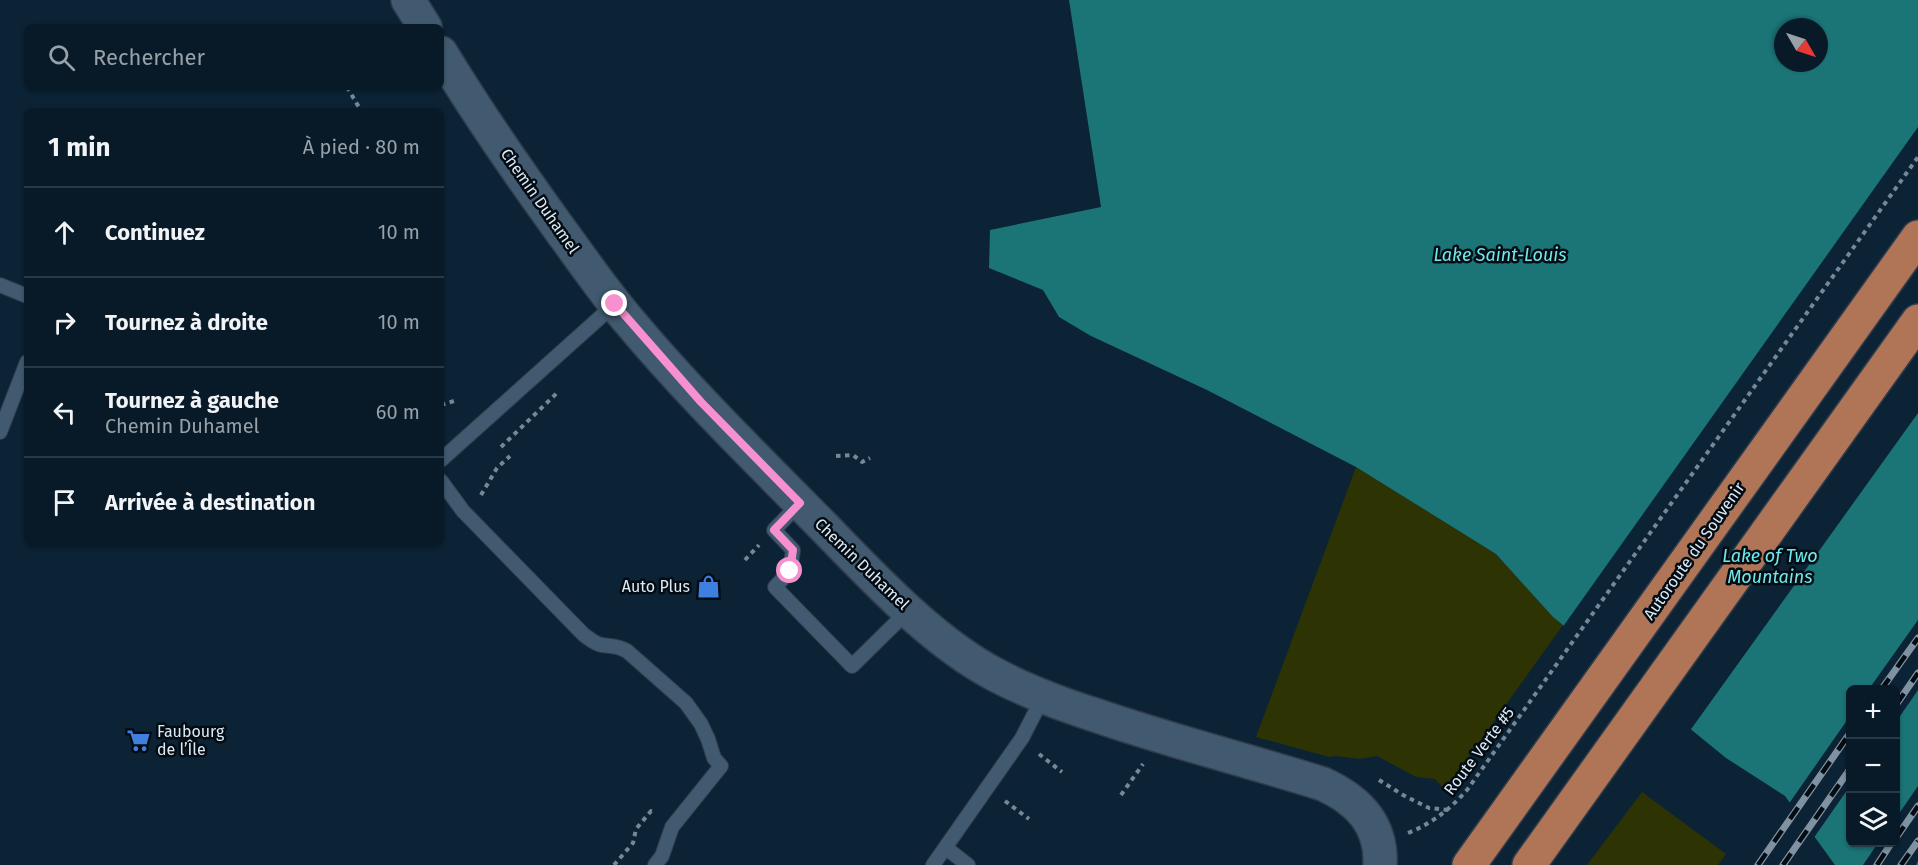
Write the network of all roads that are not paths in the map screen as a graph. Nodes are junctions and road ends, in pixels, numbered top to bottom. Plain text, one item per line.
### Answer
1 (408, 0) edge
2 (423, 24) edge
3 (444, 58) edge
4 (1918, 237) edge
5 (0, 285) edge
6 (24, 295) edge
7 (615, 304) junction
8 (1918, 321) edge
9 (24, 370) edge
10 (0, 432) edge
11 (444, 457) edge
12 (444, 485) edge
13 (800, 503) junction
14 (909, 610) junction
15 (1043, 697) junction
16 (946, 848) junction
17 (655, 865) edge
18 (933, 865) edge
19 (968, 865) edge
20 (1380, 865) edge
21 (1470, 865) edge
22 (1530, 865) edge

1 - 2 street
3 - 7 street, Chemin Duhamel
4 - 21 highway, Autoroute du Souvenir
5 - 6 lane
7 - 11 lane
7 - 13 street, Chemin Duhamel
8 - 22 highway
9 - 10 lane
12 - 17 lane
13 - 14 street, Chemin Duhamel
13 - 14 lane
14 - 15 street, Chemin Duhamel
15 - 16 lane
15 - 20 street, Chemin Duhamel
16 - 18 lane
16 - 19 lane

